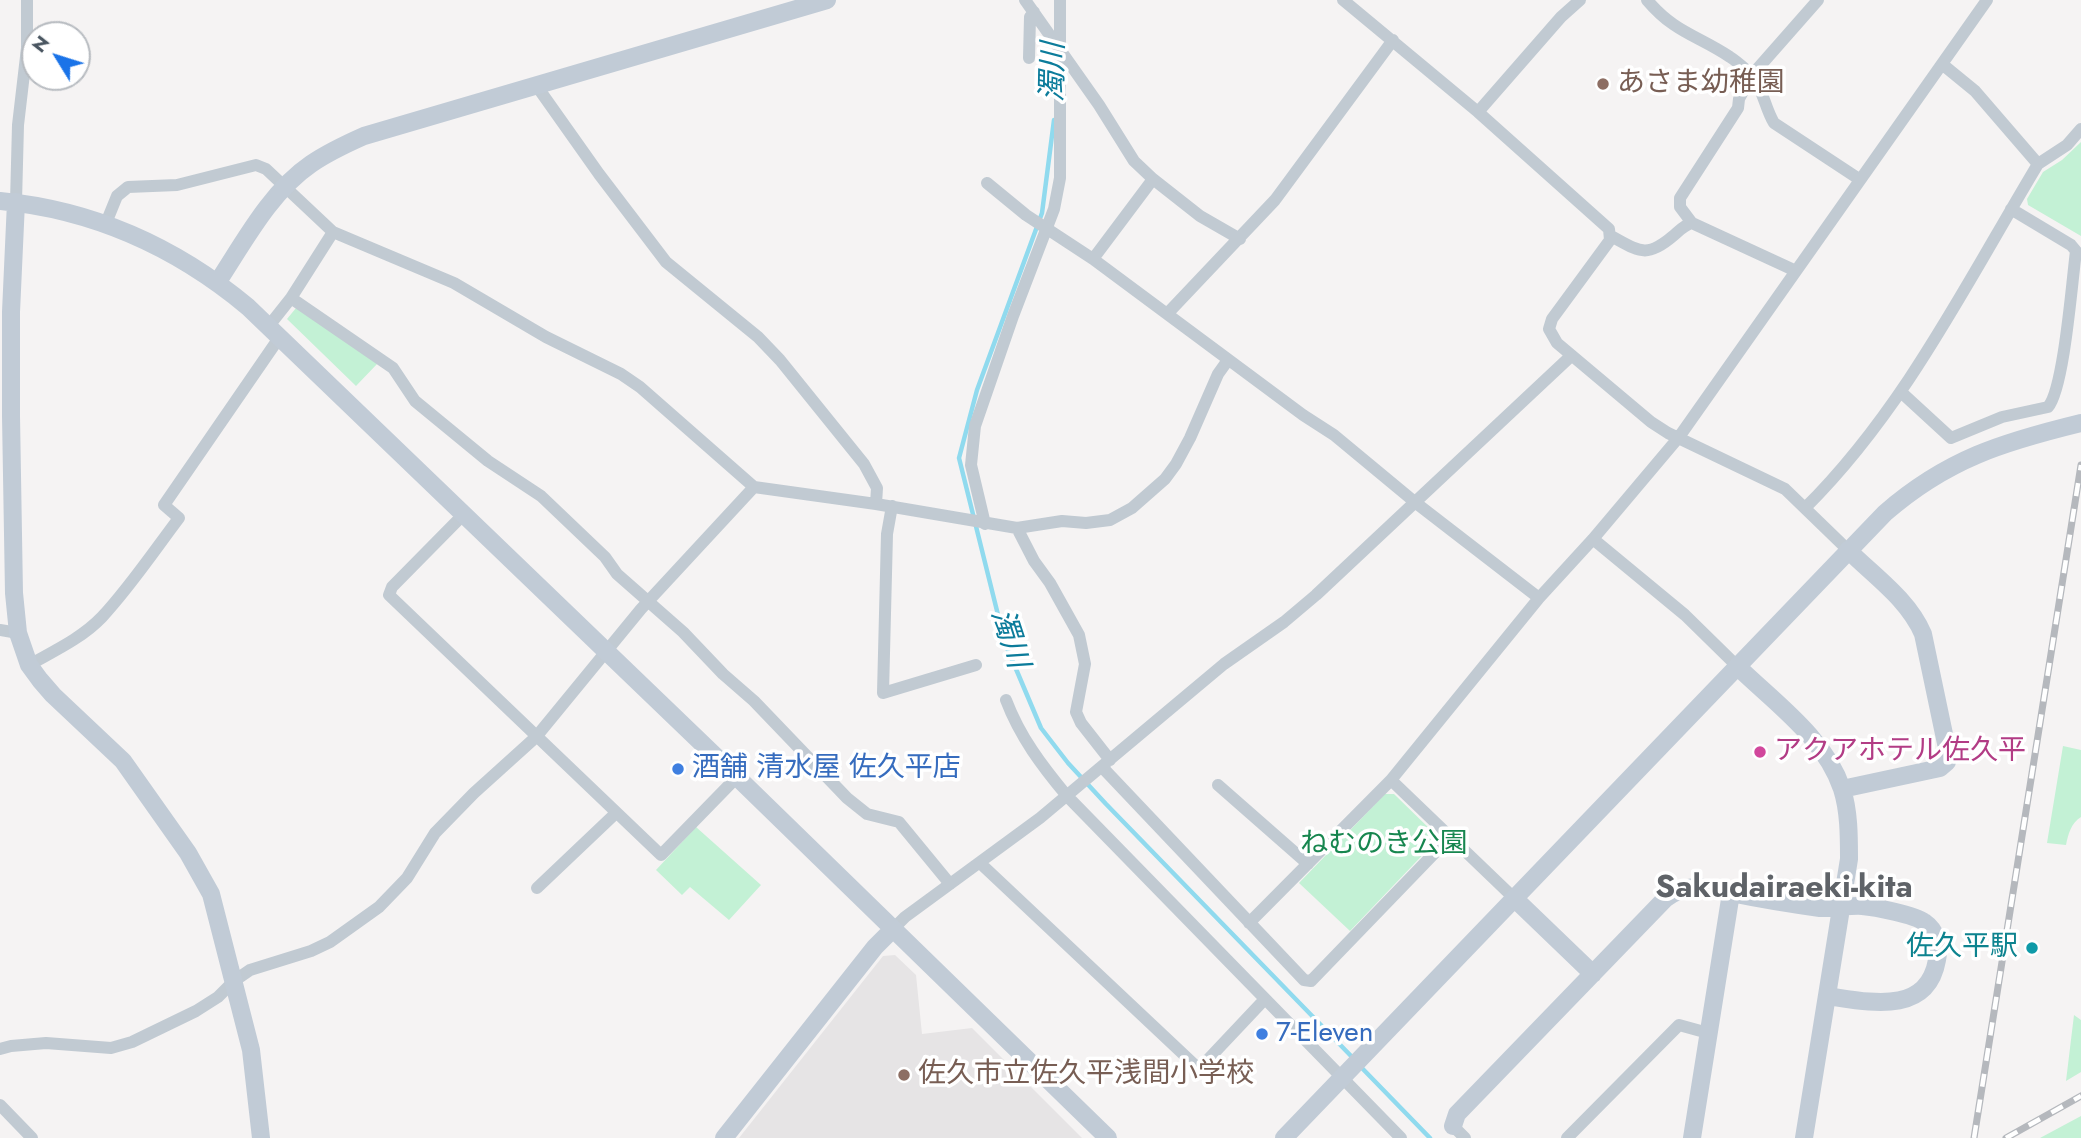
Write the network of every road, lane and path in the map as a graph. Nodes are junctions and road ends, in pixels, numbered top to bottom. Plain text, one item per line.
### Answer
1 (27, 0) edge
2 (827, 0) edge
3 (1025, 0) edge
4 (1060, 0) edge
5 (1580, 0) edge
6 (1647, 0) edge
7 (1818, 0) edge
8 (1987, 0) edge
9 (803, 3) edge
10 (1352, 3) edge
11 (1037, 18) junction
12 (1393, 40) junction
13 (1060, 51) junction
14 (1029, 58) dead end
15 (1942, 64) junction
16 (1752, 75) junction
17 (536, 85) junction
18 (1478, 112) junction
19 (2081, 129) edge
20 (2038, 164) junction
21 (1153, 179) junction
22 (1859, 179) junction
23 (987, 183) dead end
24 (285, 187) junction
25 (8, 201) edge
26 (2011, 209) junction
27 (106, 223) junction
28 (1692, 223) junction
29 (1045, 227) junction
30 (333, 232) junction
31 (1611, 236) junction
32 (1240, 239) junction
33 (1093, 259) junction
34 (1796, 271) junction
35 (217, 283) junction
36 (291, 298) junction
37 (1167, 314) junction
38 (274, 332) junction
39 (1571, 356) junction
40 (1228, 360) junction
41 (1902, 393) junction
42 (2081, 423) edge
43 (1679, 437) junction
44 (754, 487) junction
45 (1416, 503) junction
46 (876, 504) junction
47 (892, 506) junction
48 (1805, 508) junction
49 (463, 514) junction
50 (983, 523) junction
51 (1017, 528) junction
52 (1594, 539) junction
53 (1848, 550) junction
54 (1539, 598) junction
55 (648, 602) junction
56 (9, 631) edge
57 (606, 652) junction
58 (29, 664) junction
59 (976, 665) dead end
60 (1738, 667) junction
61 (1006, 699) dead end
62 (536, 737) junction
63 (1106, 764) junction
64 (737, 777) junction
65 (1391, 780) junction
66 (1218, 785) dead end
67 (1842, 789) junction
68 (1070, 794) junction
69 (616, 813) junction
70 (1450, 837) junction
71 (980, 863) junction
72 (1308, 864) junction
73 (950, 884) junction
74 (537, 888) dead end
75 (1731, 893) junction
76 (1516, 899) junction
77 (1842, 908) junction
78 (1249, 923) junction
79 (893, 929) junction
80 (1593, 974) junction
81 (234, 981) junction
82 (1827, 996) junction
83 (1265, 999) junction
84 (1708, 1033) junction
85 (0, 1049) edge
86 (1345, 1074) junction
87 (0, 1105) edge
88 (1459, 1132) edge
89 (32, 1138) edge
90 (261, 1138) edge
91 (724, 1138) edge
92 (1108, 1138) edge
93 (1284, 1138) edge
94 (1401, 1138) edge
95 (1567, 1138) edge
96 (1692, 1138) edge
97 (1804, 1138) edge

1 - 25 street
2 - 9 street
3 - 11 street
4 - 13 street
5 - 18 street
6 - 16 street
7 - 16 street
8 - 15 street
9 - 17 street
10 - 12 street
11 - 13 street
11 - 14 street
12 - 18 street
12 - 32 street
13 - 21 street
13 - 29 street
15 - 20 street
15 - 22 street
16 - 22 street
16 - 28 street
17 - 24 street
17 - 46 street
18 - 31 street
19 - 20 street
20 - 26 street
21 - 32 street
21 - 33 street
22 - 34 street
23 - 29 street
24 - 27 street
24 - 30 street
24 - 35 street
25 - 27 street
25 - 56 street
26 - 41 street
26 - 41 street
27 - 35 street
28 - 31 street
28 - 34 street
29 - 33 street
29 - 50 street
30 - 36 street
30 - 44 street
31 - 39 street
32 - 37 street
33 - 37 street
34 - 43 street
35 - 38 street
36 - 38 street
36 - 55 street
37 - 40 street
38 - 49 street
38 - 58 street
39 - 43 street
39 - 45 street
40 - 45 street
40 - 51 street
41 - 48 street
42 - 53 street
43 - 48 street
43 - 52 street
44 - 46 street
44 - 55 street
45 - 54 street
45 - 63 street
46 - 47 street
47 - 50 street
47 - 59 street
48 - 53 street
49 - 57 street
49 - 62 street
50 - 51 street
51 - 63 street
52 - 54 street
52 - 60 street
53 - 60 street
53 - 67 street
54 - 65 street
55 - 57 street
55 - 73 street
56 - 58 street
57 - 62 street
57 - 64 street
58 - 81 street
60 - 67 street
60 - 76 street
61 - 68 street
62 - 69 street
62 - 81 street
63 - 68 street
63 - 78 street
64 - 69 street
64 - 79 street
65 - 70 street
65 - 72 street
66 - 72 street
67 - 77 street
68 - 71 street
68 - 83 street
69 - 74 street
70 - 76 street
70 - 78 street
71 - 73 street
71 - 83 street
72 - 78 street
73 - 79 street
75 - 77 street
75 - 80 street
75 - 84 street
76 - 80 street
76 - 86 street
77 - 82 street
77 - 82 street
79 - 91 street
79 - 92 street
80 - 88 street
81 - 85 street
81 - 90 street
82 - 97 street
83 - 86 street
84 - 95 street
84 - 96 street
86 - 93 street
86 - 94 street
87 - 89 street

